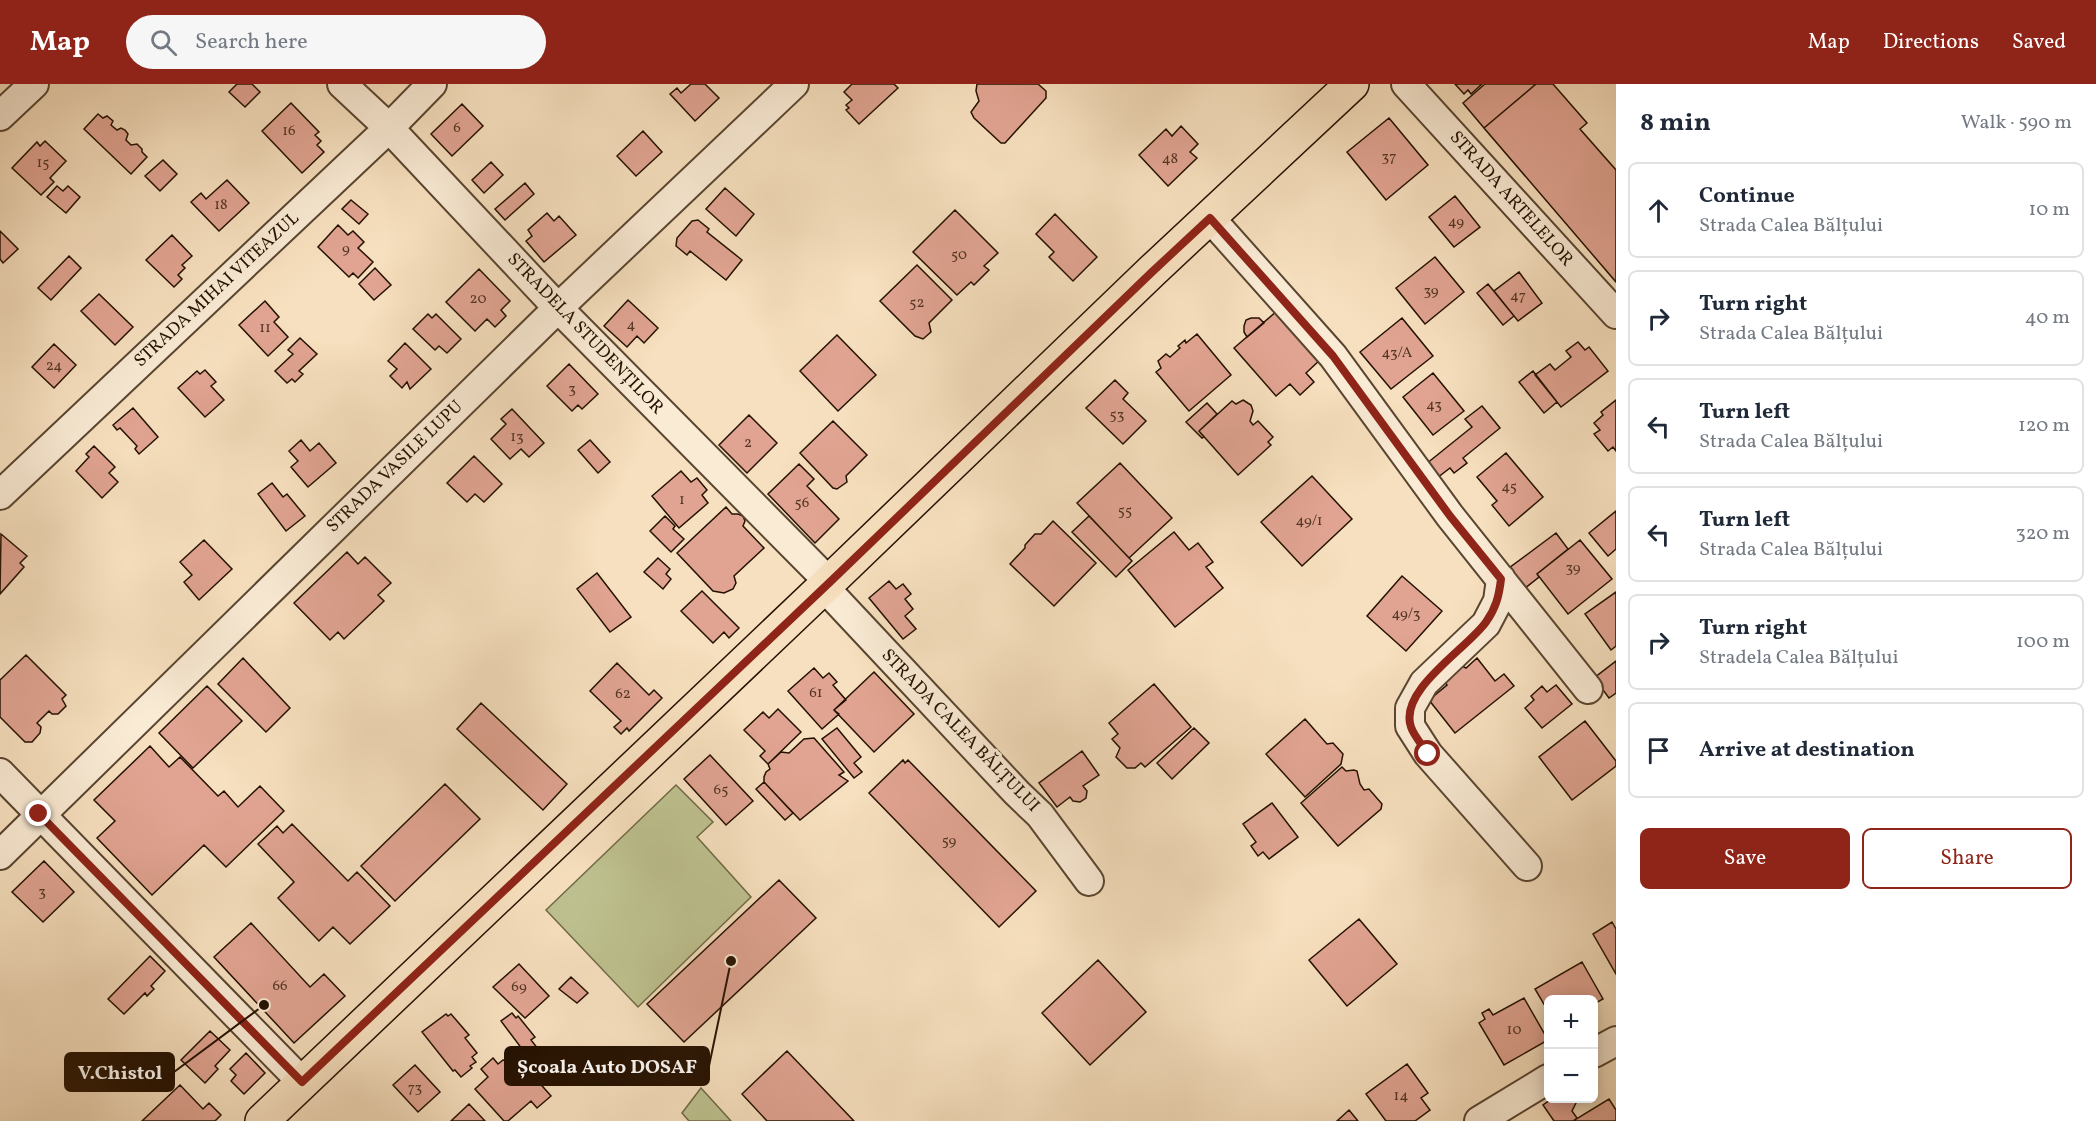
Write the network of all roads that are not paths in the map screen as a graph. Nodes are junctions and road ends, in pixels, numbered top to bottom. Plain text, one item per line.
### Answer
1 (34, 84) edge
2 (342, 84) edge
3 (432, 84) edge
4 (794, 84) edge
5 (1352, 84) edge
6 (1406, 84) edge
7 (0, 116) edge
8 (389, 128) junction
9 (1210, 218) junction
10 (558, 308) junction
11 (1616, 314) edge
12 (0, 495) edge
13 (1501, 579) junction
14 (827, 585) junction
15 (1588, 689) dead end
16 (0, 773) edge
17 (39, 814) junction
18 (0, 855) edge
19 (1527, 866) dead end
20 (1089, 881) dead end
21 (1616, 1041) edge
22 (1598, 1050) edge
23 (1544, 1081) edge
24 (302, 1082) junction
25 (262, 1121) edge
26 (1479, 1121) edge

1 - 7 street
2 - 8 street, STRADELA STUDENȚILOR
3 - 8 street, STRADA MIHAI VITEAZUL
4 - 10 street, STRADA VASILE LUPU
5 - 9 main road
6 - 11 street, STRADA ARTELELOR
8 - 10 street, STRADELA STUDENȚILOR
8 - 12 street, STRADA MIHAI VITEAZUL
9 - 13 street
9 - 14 main road
10 - 14 street, STRADELA STUDENȚILOR
10 - 17 street, STRADA VASILE LUPU
13 - 15 street
13 - 19 street
14 - 20 street, STRADA CALEA BĂLȚULUI
14 - 24 main road
16 - 17 street
17 - 18 street, STRADA VASILE LUPU
17 - 24 street
21 - 22 street
23 - 26 street
24 - 25 main road

